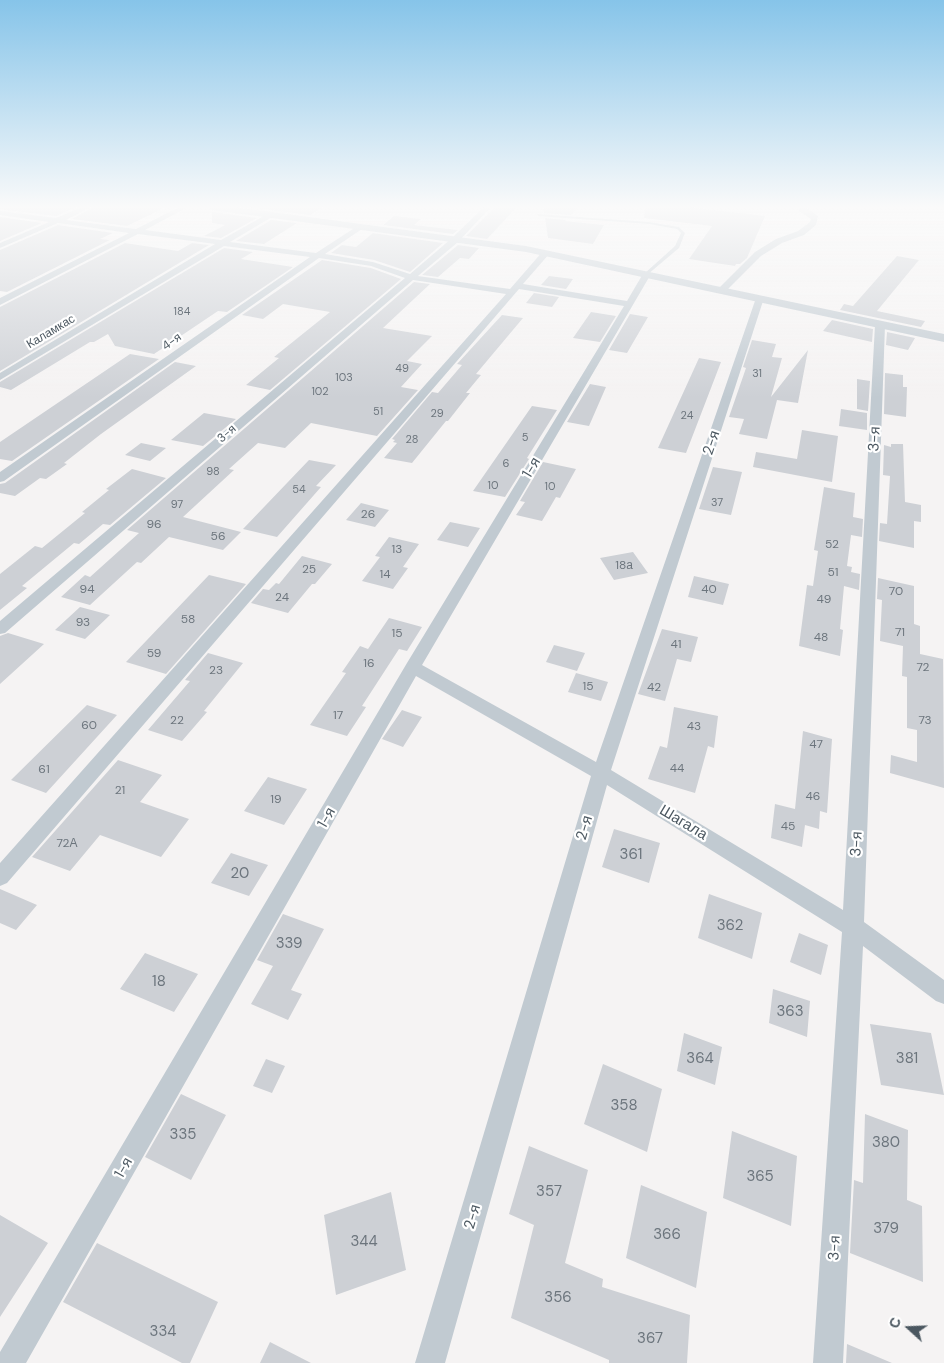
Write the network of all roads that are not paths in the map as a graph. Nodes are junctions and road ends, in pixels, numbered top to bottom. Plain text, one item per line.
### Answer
1 (61, 271) edge
2 (178, 271) edge
3 (297, 271) edge
4 (390, 271) edge
5 (418, 271) edge
6 (531, 271) edge
7 (631, 271) edge
8 (651, 271) edge
9 (741, 271) edge
10 (647, 274) junction
11 (409, 278) junction
12 (515, 289) junction
13 (722, 290) junction
14 (760, 298) junction
15 (0, 302) edge
16 (630, 304) junction
17 (880, 325) junction
18 (944, 338) edge
19 (0, 377) edge
20 (0, 478) edge
21 (0, 630) edge
22 (413, 667) junction
23 (601, 773) junction
24 (0, 877) edge
25 (853, 927) junction
26 (944, 993) edge
27 (10, 1363) edge
28 (430, 1363) edge
29 (828, 1363) edge

1 - 15 street
2 - 19 street, Каламкас
3 - 20 street, 4-я
4 - 11 street
5 - 11 street, 3-я
6 - 12 street
7 - 10 street
8 - 10 lane
9 - 13 street
10 - 13 street
10 - 16 street, 1-я
11 - 12 street
11 - 21 street, 3-я
12 - 16 street
12 - 24 street
13 - 14 street
14 - 17 street
14 - 23 street, 2-я
16 - 22 street, 1-я
17 - 18 street
17 - 25 street, 3-я
22 - 23 street, Шагала
22 - 27 street, 1-я
23 - 25 street, Шагала
23 - 28 street, 2-я
25 - 26 street, Шагала
25 - 29 street, 3-я

